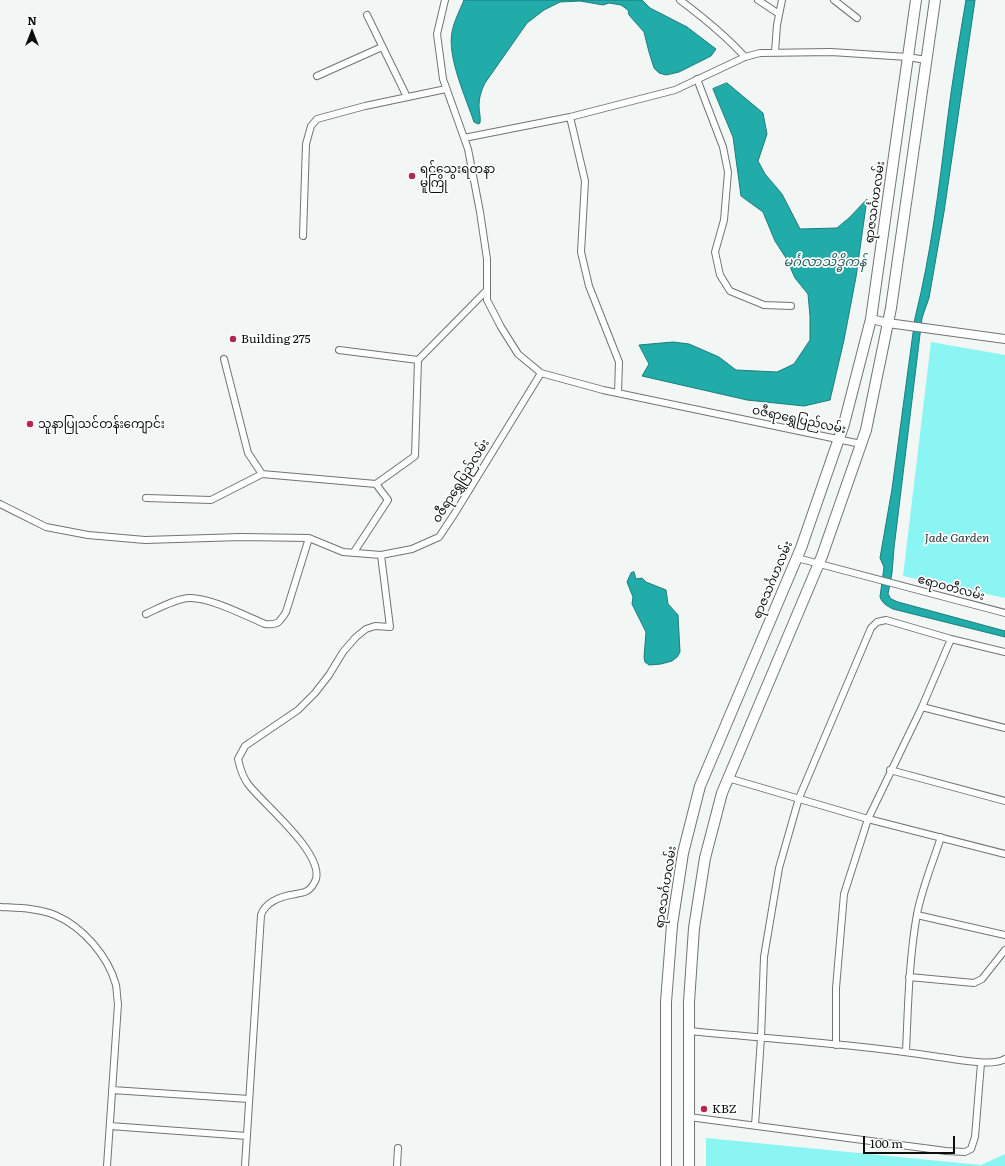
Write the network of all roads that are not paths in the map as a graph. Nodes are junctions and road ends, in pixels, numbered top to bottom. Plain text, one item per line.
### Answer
1 (445, 0) edge
2 (680, 0) edge
3 (758, 0) edge
4 (782, 0) edge
5 (834, 0) edge
6 (916, 0) edge
7 (935, 0) edge
8 (779, 14) junction
9 (367, 15) dead end
10 (857, 18) dead end
11 (382, 47) junction
12 (775, 52) junction
13 (745, 57) junction
14 (908, 57) junction
15 (926, 60) junction
16 (317, 76) dead end
17 (697, 79) junction
18 (446, 89) junction
19 (407, 97) junction
20 (570, 117) junction
21 (464, 138) junction
22 (303, 236) dead end
23 (487, 290) junction
24 (791, 306) dead end
25 (871, 319) junction
26 (888, 323) junction
27 (1005, 339) edge
28 (339, 350) dead end
29 (224, 359) dead end
30 (418, 360) junction
31 (541, 373) junction
32 (618, 393) junction
33 (839, 440) junction
34 (861, 444) junction
35 (262, 474) junction
36 (376, 484) junction
37 (146, 498) dead end
38 (0, 504) edge
39 (309, 538) junction
40 (354, 552) junction
41 (381, 555) junction
42 (797, 558) junction
43 (819, 564) junction
44 (1005, 613) edge
45 (146, 614) dead end
46 (951, 639) junction
47 (1005, 652) edge
48 (922, 707) junction
49 (1005, 728) edge
50 (890, 770) junction
51 (728, 778) junction
52 (799, 798) junction
53 (1005, 801) edge
54 (868, 819) junction
55 (941, 837) junction
56 (1005, 854) edge
57 (0, 907) edge
58 (917, 915) junction
59 (1005, 935) edge
60 (1005, 950) edge
61 (909, 977) junction
62 (689, 1031) junction
63 (761, 1038) junction
64 (836, 1045) junction
65 (906, 1052) junction
66 (1005, 1060) edge
67 (981, 1063) junction
68 (112, 1090) junction
69 (249, 1099) junction
70 (689, 1117) junction
71 (755, 1125) junction
72 (110, 1126) junction
73 (247, 1136) junction
74 (398, 1148) dead end
75 (107, 1166) edge
76 (245, 1166) edge
77 (397, 1166) edge
78 (666, 1166) edge
79 (689, 1166) edge

1 - 18 street
2 - 13 street
3 - 8 street
4 - 8 street
5 - 10 street
6 - 14 main road, ရာဇသင်္ဂဟလမ်း
7 - 15 main road
8 - 12 street
9 - 11 street
11 - 16 street
11 - 19 street
12 - 13 street
12 - 14 street
13 - 17 street
14 - 15 street
14 - 25 main road, ရာဇသင်္ဂဟလမ်း
15 - 26 main road
17 - 20 street
17 - 24 street
18 - 19 street
18 - 21 street
19 - 22 street
20 - 21 street
20 - 32 street
21 - 23 street
23 - 30 street
23 - 31 street
25 - 26 street
25 - 33 main road, ရာဇသင်္ဂဟလမ်း
26 - 27 street
26 - 34 main road
28 - 30 street
29 - 35 street
30 - 36 street
31 - 32 street, ဝဇီရာရွှေပြည်လမ်း
31 - 41 street, ဝဇီရာရွှေပြည်လမ်း
32 - 33 street, ဝဇီရာရွှေပြည်လမ်း
33 - 34 street, ဝဇီရာရွှေပြည်လမ်း
33 - 42 main road, ရာဇသင်္ဂဟလမ်း
34 - 43 main road
35 - 36 street
35 - 37 street
36 - 40 street
38 - 39 street, ဝဇီရာရွှေပြည်လမ်း
39 - 40 street, ဝဇီရာရွှေပြည်လမ်း
39 - 45 street
40 - 41 street, ဝဇီရာရွှေပြည်လမ်း
41 - 69 street
42 - 43 street
42 - 78 main road, ရာဇသင်္ဂဟလမ်း
43 - 44 street, ဧရာဝတီလမ်း
43 - 51 main road
46 - 47 street
46 - 48 street
46 - 52 street
48 - 49 street
48 - 50 street
50 - 53 street
50 - 54 street
51 - 52 street
51 - 62 main road
52 - 54 street
52 - 63 street
54 - 55 street
54 - 64 street
55 - 56 street
55 - 58 street
57 - 68 street
58 - 59 street
58 - 61 street
60 - 61 street
61 - 65 street
62 - 63 street
62 - 70 main road
63 - 64 street
63 - 71 street
64 - 65 street
65 - 67 street
66 - 67 street
67 - 71 street
68 - 69 street
68 - 72 street
69 - 73 street
70 - 71 street
70 - 79 main road
72 - 73 street
72 - 75 street
73 - 76 street
74 - 77 street

